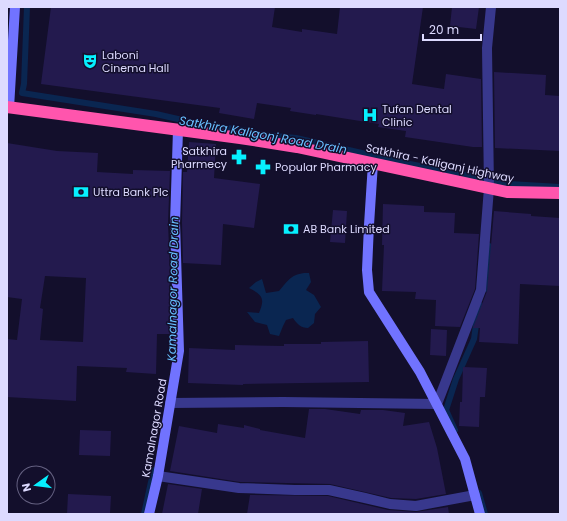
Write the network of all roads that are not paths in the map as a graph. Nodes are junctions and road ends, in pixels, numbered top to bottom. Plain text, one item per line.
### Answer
1 (15, 7) edge
2 (492, 7) edge
3 (8, 107) edge
4 (178, 130) junction
5 (373, 163) junction
6 (489, 188) junction
7 (560, 193) edge
8 (170, 403) junction
9 (437, 404) junction
10 (158, 476) junction
11 (475, 496) junction
12 (149, 514) edge
13 (480, 514) edge

1 - 3 street
2 - 6 street
3 - 4 highway, Satkhira - Kaliganj Highway
4 - 5 highway, Satkhira - Kaliganj Highway
4 - 8 street, Kamalnagor Road
5 - 6 highway, Satkhira - Kaliganj Highway
5 - 9 street
6 - 7 highway, Satkhira - Kaliganj Highway
6 - 9 street
8 - 9 street
8 - 10 street, Kamalnagor Road
9 - 11 street
10 - 11 street
10 - 12 street, Kamalnagor Road
11 - 13 street

